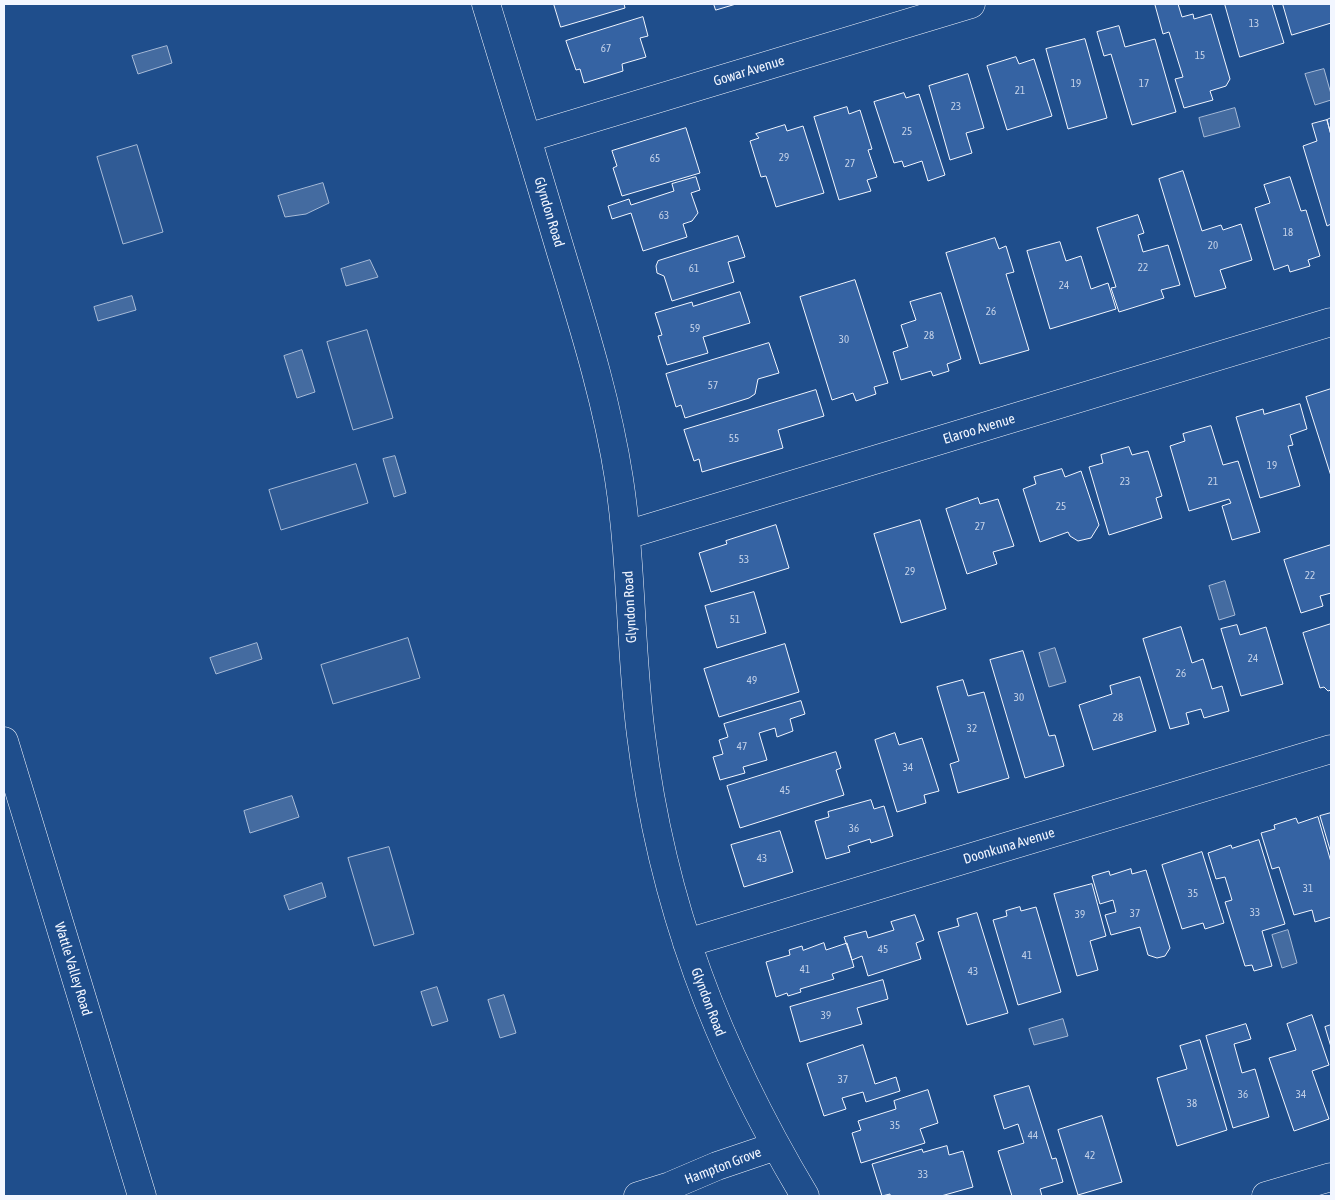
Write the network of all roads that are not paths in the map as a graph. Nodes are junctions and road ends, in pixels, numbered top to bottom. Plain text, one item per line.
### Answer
1 (486, 4) edge
2 (971, 4) edge
3 (527, 138) junction
4 (1331, 322) edge
5 (626, 535) junction
6 (4, 741) edge
7 (1331, 749) edge
8 (687, 943) junction
9 (780, 1154) junction
10 (1331, 1177) edge
11 (142, 1196) edge
12 (638, 1196) edge
13 (805, 1196) edge
14 (1266, 1196) edge

1 - 3 street, Glyndon Road
2 - 3 street, Gowar Avenue
3 - 5 street, Glyndon Road
4 - 5 street, Elaroo Avenue
5 - 8 street, Glyndon Road
6 - 11 street, Wattle Valley Road
7 - 8 street, Doonkuna Avenue
8 - 9 street, Glyndon Road
9 - 12 street, Hampton Grove
9 - 13 street, Glyndon Road
10 - 14 street

